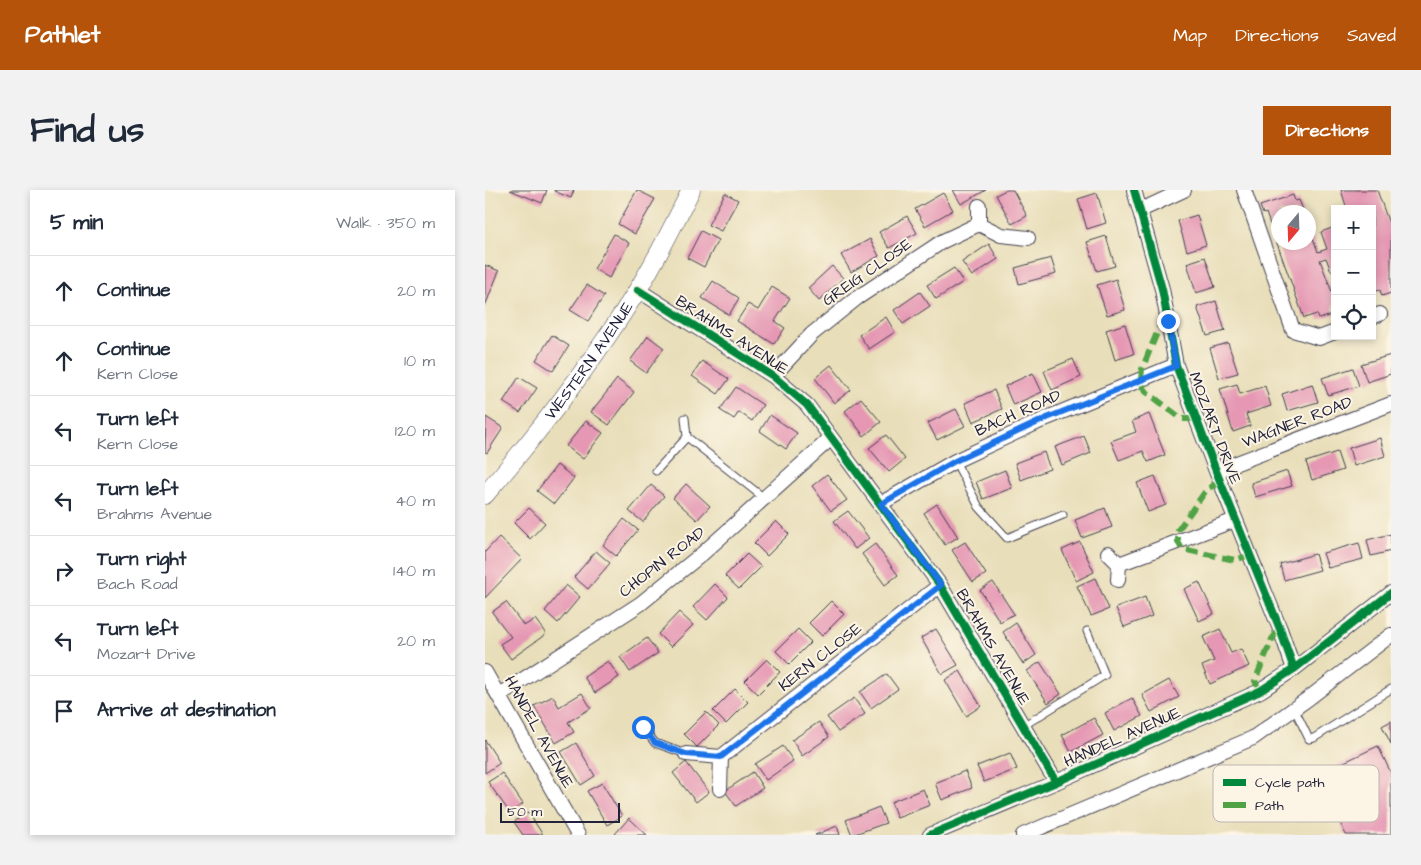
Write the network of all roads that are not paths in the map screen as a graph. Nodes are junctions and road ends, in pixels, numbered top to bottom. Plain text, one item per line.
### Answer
1 (691, 190) edge
2 (1134, 190) edge
3 (1184, 190) edge
4 (1244, 190) edge
5 (979, 206) dead end
6 (1141, 210) junction
7 (979, 224) junction
8 (1028, 238) dead end
9 (638, 290) junction
10 (1331, 334) edge
11 (1176, 366) junction
12 (773, 376) junction
13 (1391, 404) edge
14 (685, 418) dead end
15 (687, 437) junction
16 (831, 438) junction
17 (955, 461) junction
18 (656, 471) dead end
19 (1216, 471) junction
20 (485, 496) edge
21 (765, 499) junction
22 (881, 504) junction
23 (1063, 515) dead end
24 (1235, 520) junction
25 (1108, 553) dead end
26 (1119, 564) junction
27 (1118, 580) dead end
28 (941, 585) junction
29 (1391, 593) edge
30 (1087, 631) dead end
31 (1391, 635) edge
32 (1294, 669) junction
33 (485, 672) edge
34 (1391, 689) edge
35 (499, 695) junction
36 (1294, 708) junction
37 (1023, 726) junction
38 (643, 727) dead end
39 (686, 754) joint
40 (721, 757) junction
41 (1056, 782) junction
42 (720, 789) dead end
43 (578, 835) edge
44 (930, 835) edge
45 (1023, 835) edge

1 - 9 street, WESTERN AVENUE
2 - 6 street, MOZART DRIVE
3 - 6 street
4 - 10 street
5 - 7 street
6 - 11 street, MOZART DRIVE
7 - 8 street
7 - 12 street, GREIG CLOSE
9 - 12 street, BRAHMS AVENUE
9 - 20 street, WESTERN AVENUE
11 - 17 street, BACH ROAD
11 - 19 street, MOZART DRIVE
12 - 16 street, BRAHMS AVENUE
13 - 19 street, WAGNER ROAD
14 - 15 lane
15 - 18 lane
15 - 21 lane
16 - 21 street, CHOPIN ROAD
16 - 22 street, BRAHMS AVENUE
17 - 22 street, BACH ROAD
17 - 23 lane
19 - 24 street, MOZART DRIVE
21 - 35 street, CHOPIN ROAD
22 - 28 street, BRAHMS AVENUE
24 - 26 street
24 - 32 street, MOZART DRIVE
25 - 26 street
26 - 27 street
28 - 37 street, BRAHMS AVENUE
28 - 40 street, KERN CLOSE
29 - 32 street, HANDEL AVENUE
30 - 37 lane
31 - 36 street
32 - 41 street, HANDEL AVENUE
33 - 35 street, HANDEL AVENUE
34 - 36 lane
35 - 43 street, HANDEL AVENUE
36 - 45 street
37 - 41 street, BRAHMS AVENUE
38 - 39 lane
39 - 40 street
40 - 42 street
41 - 44 street, HANDEL AVENUE

